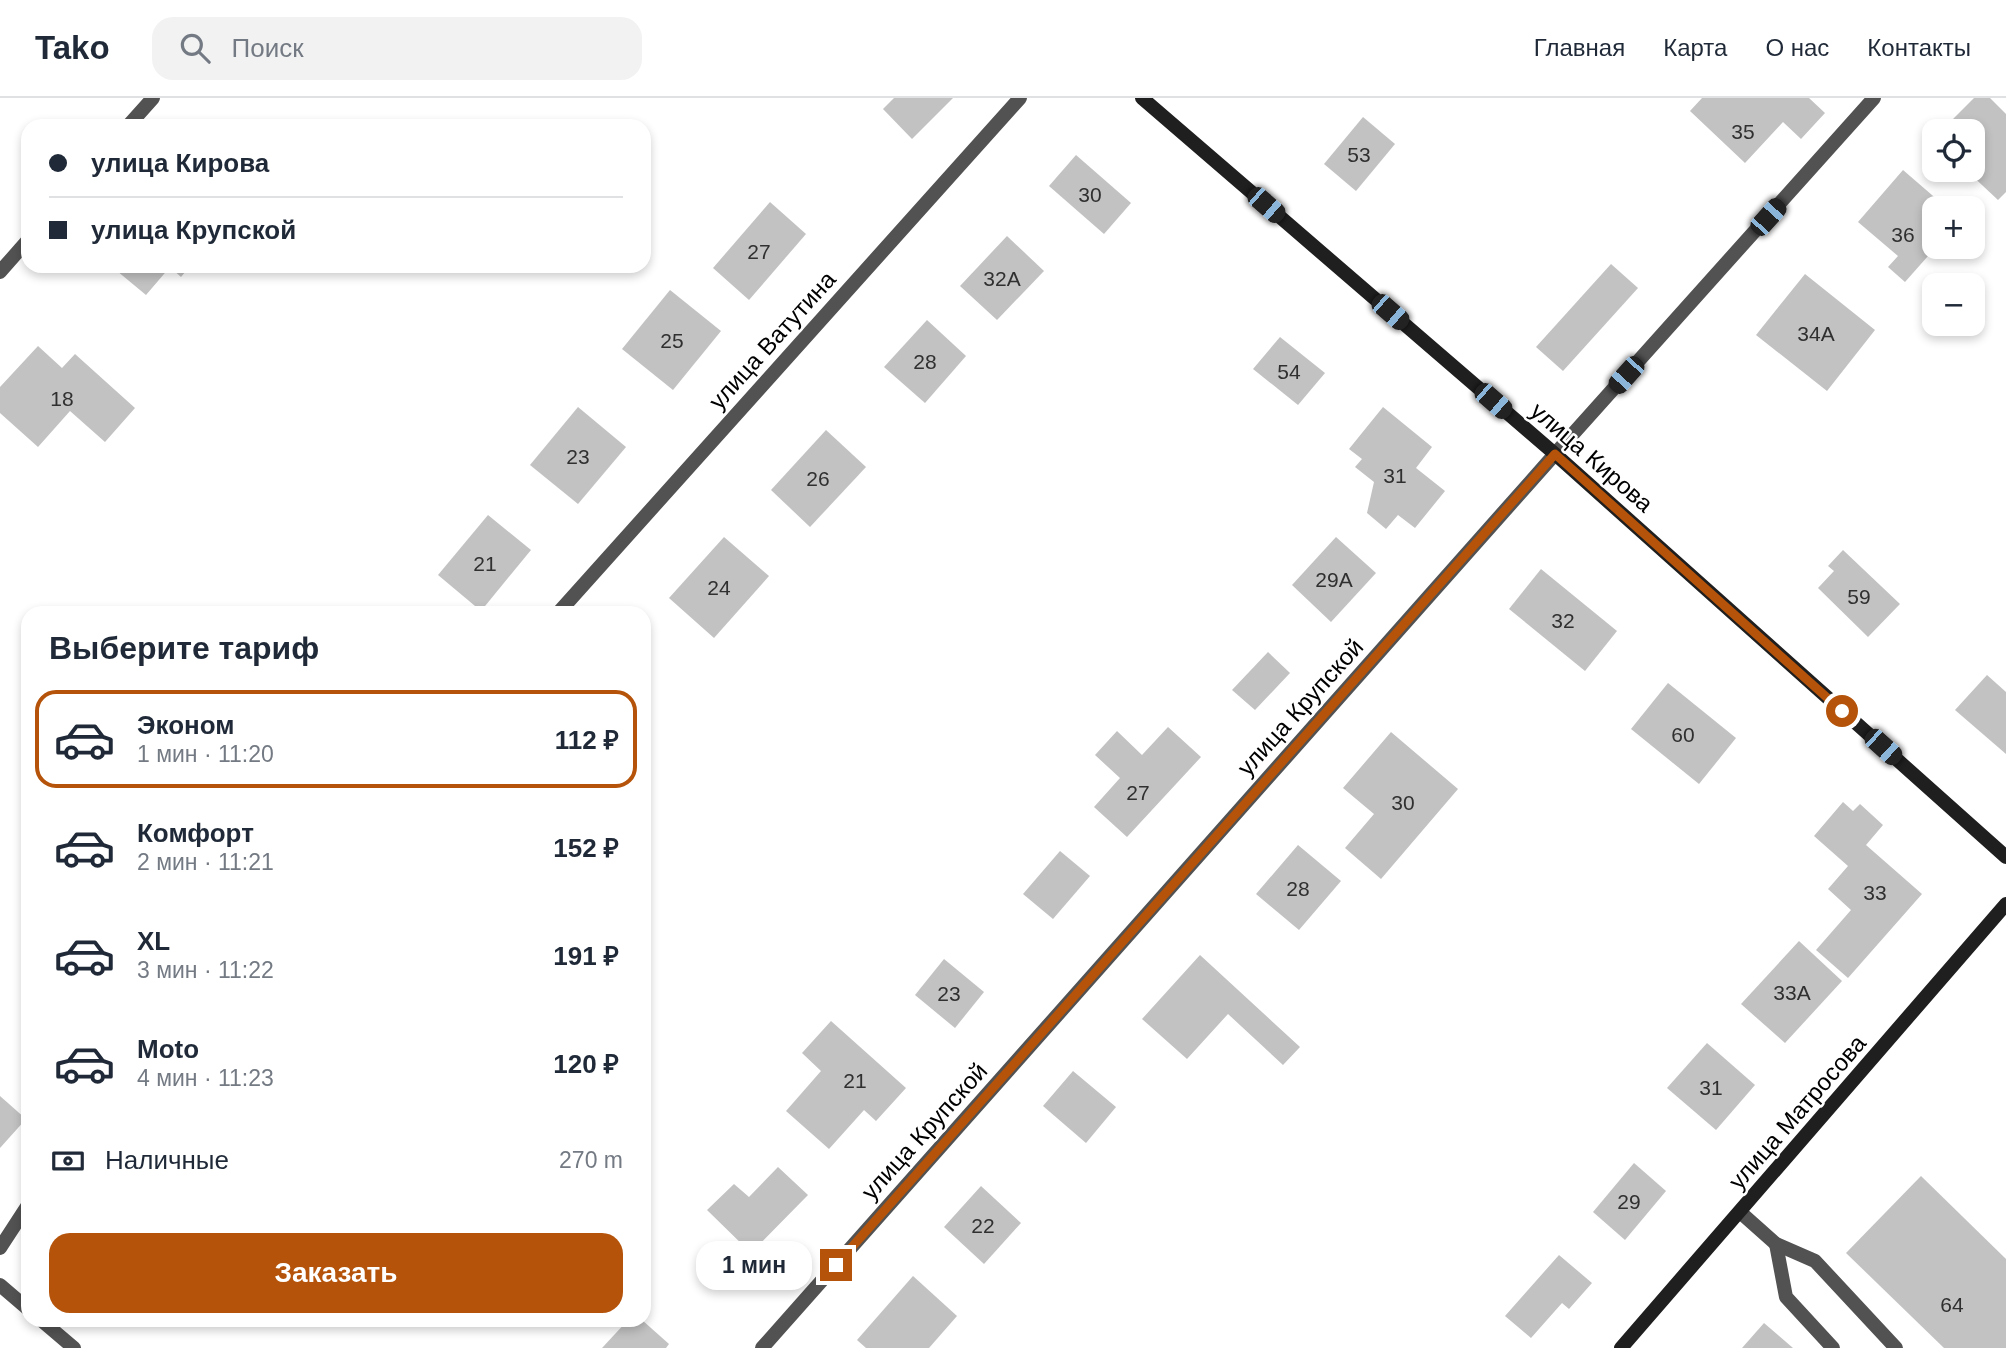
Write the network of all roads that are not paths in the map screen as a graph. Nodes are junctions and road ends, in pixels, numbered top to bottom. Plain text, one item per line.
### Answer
1 (153, 98) edge
2 (1020, 98) edge
3 (1142, 98) edge
4 (1874, 98) edge
5 (134, 119) edge
6 (21, 248) edge
7 (0, 272) edge
8 (1555, 454) junction
9 (564, 606) edge
10 (2006, 858) edge
11 (2006, 904) edge
12 (1740, 1212) junction
13 (21, 1216) edge
14 (1776, 1244) junction
15 (0, 1248) edge
16 (0, 1285) edge
17 (21, 1302) edge
18 (49, 1327) edge
19 (74, 1348) edge
20 (762, 1348) edge
21 (1621, 1348) edge
22 (1833, 1348) edge
23 (1896, 1348) edge

1 - 5 street
2 - 9 street, улица Ватутина
3 - 8 street, улица Кирова
4 - 8 street, улица Крупской
6 - 7 street
8 - 10 street, улица Кирова
8 - 20 street, улица Крупской
11 - 12 street, улица Матросова
12 - 14 street
12 - 21 street, улица Матросова
13 - 15 street
14 - 22 street
14 - 23 street
16 - 17 street
18 - 19 street

